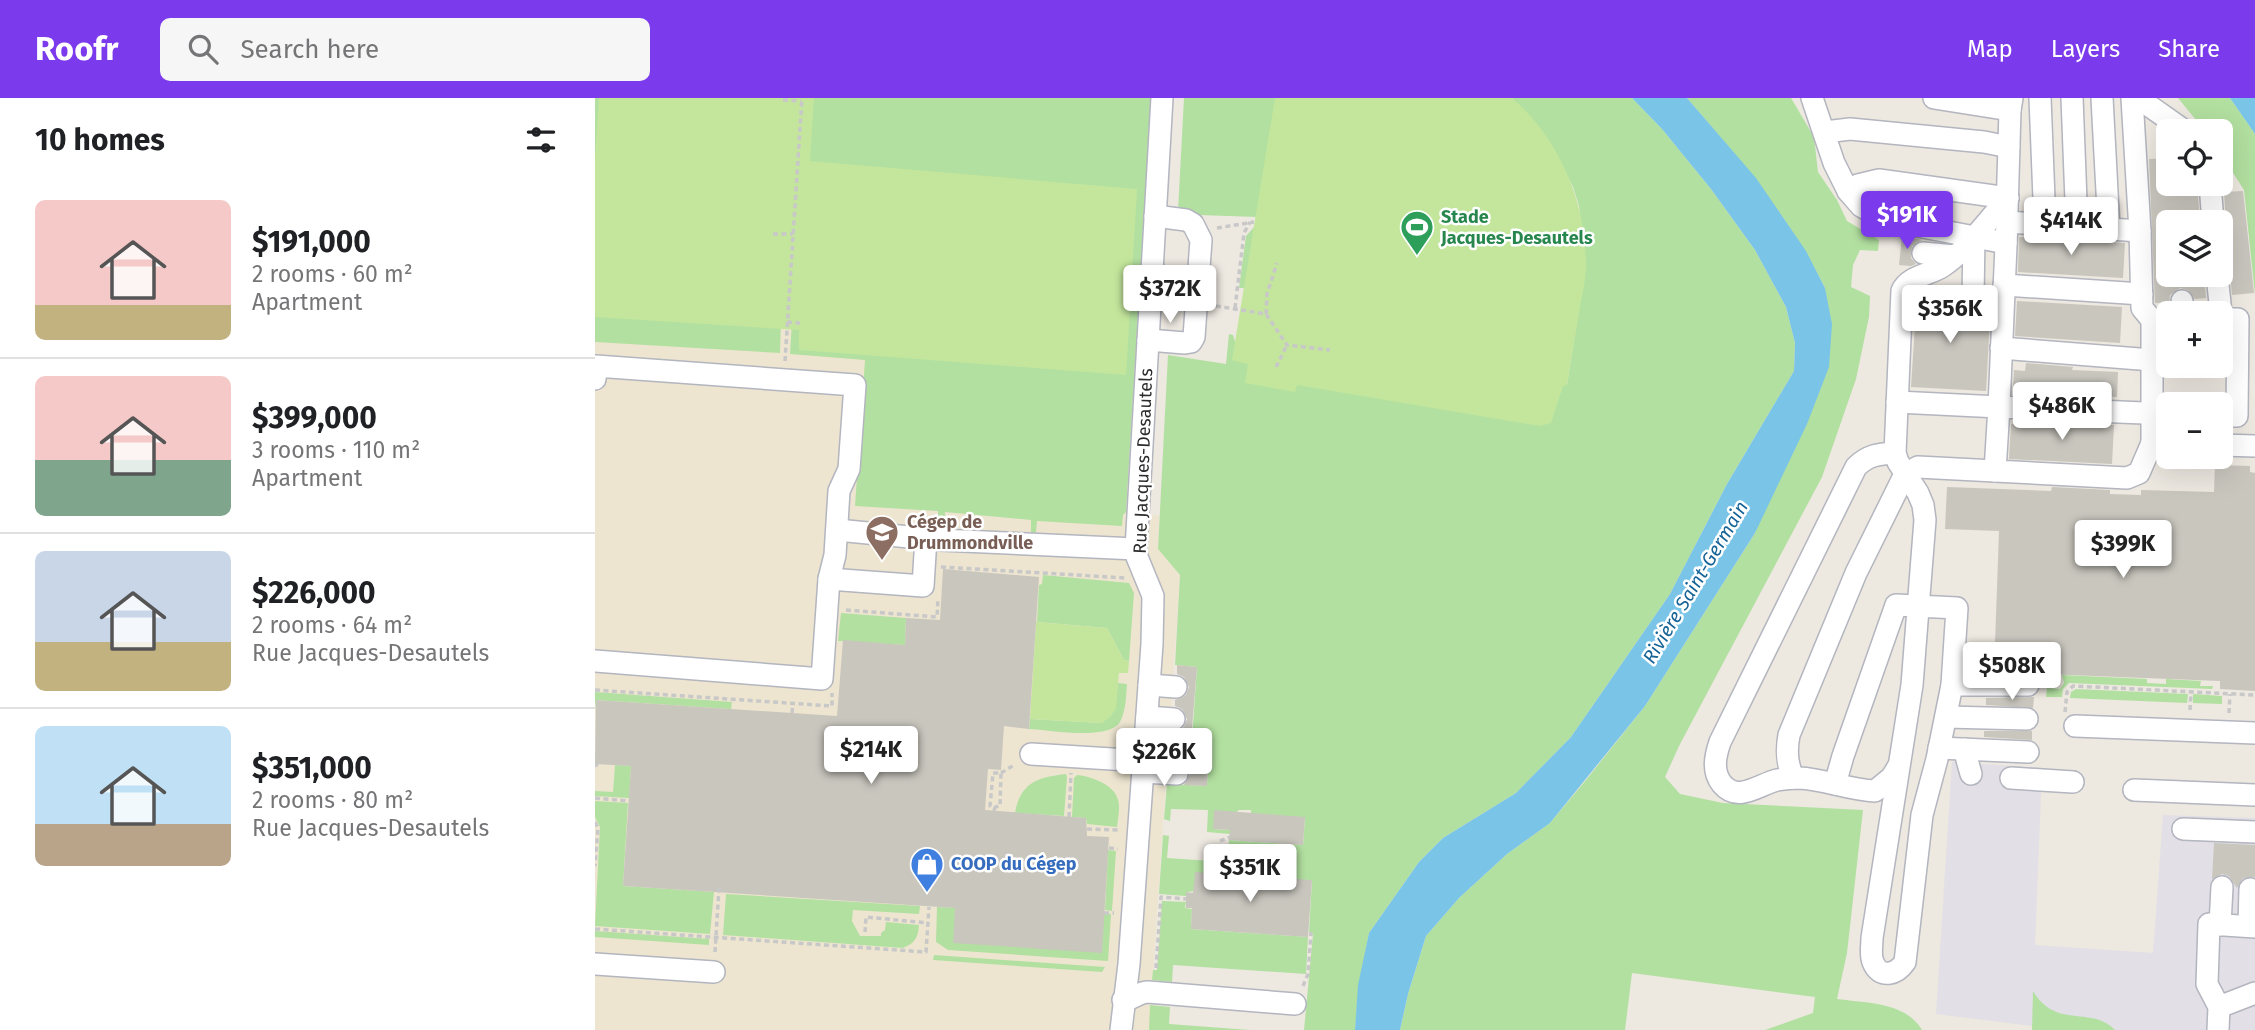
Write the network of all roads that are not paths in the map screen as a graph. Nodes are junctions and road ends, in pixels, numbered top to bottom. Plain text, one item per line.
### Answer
1 (1162, 98) edge
2 (1812, 98) edge
3 (1934, 98) edge
4 (2040, 98) edge
5 (2072, 98) edge
6 (2102, 98) edge
7 (2132, 98) edge
8 (2138, 98) edge
9 (2011, 104) edge
10 (2168, 119) edge
11 (1825, 132) junction
12 (2009, 147) junction
13 (1849, 191) junction
14 (2008, 198) junction
15 (1155, 216) junction
16 (2045, 225) junction
17 (2077, 227) junction
18 (2109, 229) junction
19 (2140, 231) junction
20 (2007, 232) junction
21 (1974, 236) junction
22 (1923, 253) dead end
23 (1955, 256) junction
24 (2004, 285) junction
25 (2142, 294) junction
26 (1973, 298) dead end
27 (2156, 317) edge
28 (2233, 318) edge
29 (1148, 340) junction
30 (2156, 340) edge
31 (2001, 348) junction
32 (2152, 360) junction
33 (595, 379) edge
34 (2157, 392) edge
35 (1898, 402) junction
36 (1999, 407) junction
37 (2156, 414) edge
38 (2233, 416) edge
39 (2233, 445) edge
40 (2255, 446) edge
41 (2156, 450) edge
42 (1895, 453) junction
43 (1995, 471) junction
44 (1905, 474) junction
45 (837, 530) junction
46 (926, 538) junction
47 (1136, 549) junction
48 (829, 579) junction
49 (1918, 606) junction
50 (595, 661) edge
51 (1149, 685) junction
52 (1952, 685) junction
53 (2028, 685) dead end
54 (1176, 687) dead end
55 (1147, 717) junction
56 (1946, 717) junction
57 (1174, 719) dead end
58 (2027, 719) dead end
59 (2075, 726) dead end
60 (2255, 733) edge
61 (1939, 748) junction
62 (1965, 749) junction
63 (2028, 752) dead end
64 (1031, 754) dead end
65 (1900, 762) junction
66 (1144, 767) junction
67 (1177, 774) dead end
68 (1971, 774) dead end
69 (1793, 778) junction
70 (2011, 778) dead end
71 (2073, 782) dead end
72 (1835, 784) junction
73 (2134, 790) dead end
74 (2255, 795) edge
75 (2183, 829) dead end
76 (2255, 832) edge
77 (2239, 926) edge
78 (595, 964) edge
79 (713, 972) dead end
80 (2255, 993) edge
81 (1123, 1000) junction
82 (1296, 1004) dead end
83 (2220, 1007) junction
84 (1121, 1030) edge
85 (2218, 1030) edge

1 - 15 street, Rue Jacques-Desautels
2 - 11 street
3 - 9 street
4 - 16 street
5 - 17 street
6 - 18 street
7 - 19 street
8 - 10 street
9 - 12 street
11 - 12 street
11 - 13 street
12 - 14 street
13 - 14 street
13 - 21 street
14 - 20 street
14 - 21 street
15 - 29 street, Rue Jacques-Desautels
15 - 29 street
16 - 17 street
16 - 20 street
17 - 18 street
18 - 19 street
19 - 25 street
20 - 21 street
20 - 24 street
21 - 23 street
21 - 26 street
22 - 23 street
23 - 35 street
24 - 25 street
24 - 31 street
25 - 27 street
28 - 38 street
29 - 47 street, Rue Jacques-Desautels
30 - 32 street
31 - 32 street
31 - 36 street
32 - 34 street
33 - 45 street
35 - 36 street
35 - 42 street
36 - 37 street
36 - 43 street
39 - 40 street
41 - 43 street
42 - 44 street
42 - 69 street
43 - 44 street
44 - 49 street
44 - 69 street
45 - 46 street
45 - 48 street
46 - 47 street
46 - 48 street
47 - 51 street, Rue Jacques-Desautels
48 - 50 street
49 - 52 street
49 - 65 street
49 - 72 street
51 - 54 street
51 - 55 street, Rue Jacques-Desautels
52 - 53 street
52 - 56 street
55 - 57 street
55 - 66 street, Rue Jacques-Desautels
56 - 58 street
56 - 61 street
59 - 60 street
61 - 62 street
61 - 65 street
62 - 63 street
62 - 68 street
64 - 66 street
65 - 72 street
66 - 67 street
66 - 81 street, Rue Jacques-Desautels
69 - 72 street
70 - 71 street
73 - 74 street
75 - 76 street
77 - 77 street
77 - 83 street
78 - 79 street
80 - 83 street
81 - 82 street
81 - 84 street, Rue Jacques-Desautels
83 - 85 street

